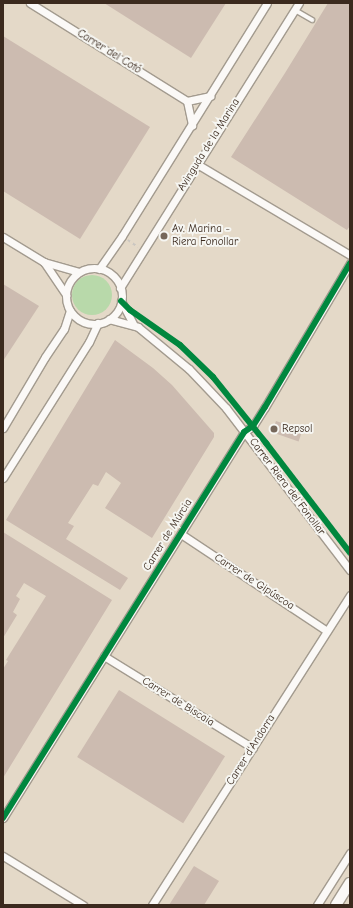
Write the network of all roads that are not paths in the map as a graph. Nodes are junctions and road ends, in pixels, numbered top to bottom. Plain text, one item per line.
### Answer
1 (30, 3) edge
2 (267, 3) edge
3 (299, 3) edge
4 (295, 10) junction
5 (312, 20) dead end
6 (210, 96) junction
7 (187, 101) junction
8 (192, 125) junction
9 (197, 164) junction
10 (3, 237) edge
11 (350, 255) edge
12 (44, 262) junction
13 (350, 263) edge
14 (99, 269) junction
15 (79, 272) junction
16 (120, 288) junction
17 (66, 295) junction
18 (121, 301) junction
19 (70, 311) junction
20 (109, 319) junction
21 (98, 323) junction
22 (134, 325) junction
23 (3, 428) edge
24 (244, 432) junction
25 (3, 478) edge
26 (181, 534) junction
27 (350, 570) edge
28 (350, 594) edge
29 (327, 631) junction
30 (104, 656) junction
31 (252, 748) junction
32 (3, 818) edge
33 (350, 853) edge
34 (3, 856) edge
35 (350, 883) edge
36 (83, 905) edge
37 (152, 905) edge
38 (317, 905) edge
39 (336, 905) edge

1 - 7 street, Carrer del Cotó
2 - 6 street
3 - 4 street, Avinguda de la Marina
4 - 5 lane
4 - 9 street, Avinguda de la Marina
6 - 7 street
6 - 8 street
7 - 8 street
8 - 14 street
9 - 11 street
9 - 16 street, Avinguda de la Marina
10 - 12 street
12 - 15 street
12 - 17 street
13 - 24 street, Carrer de Múrcia
14 - 15 street
14 - 16 street
15 - 17 street
16 - 18 street
17 - 19 street
18 - 20 street
18 - 22 street
19 - 21 street
19 - 23 street
20 - 21 street
20 - 22 street
21 - 25 street
22 - 24 street, Carrer Riera del Fonollar
24 - 26 street, Carrer de Múrcia
24 - 27 street, Carrer Riera del Fonollar
26 - 29 street, Carrer de Gipúscoa
26 - 30 street, Carrer de Múrcia
28 - 29 street, Carrer d'Andorra
29 - 31 street, Carrer d'Andorra
30 - 31 street, Carrer de Biscaia
30 - 32 street, Carrer de Múrcia
31 - 37 street, Carrer d'Andorra
33 - 38 street
34 - 36 street
35 - 39 street

